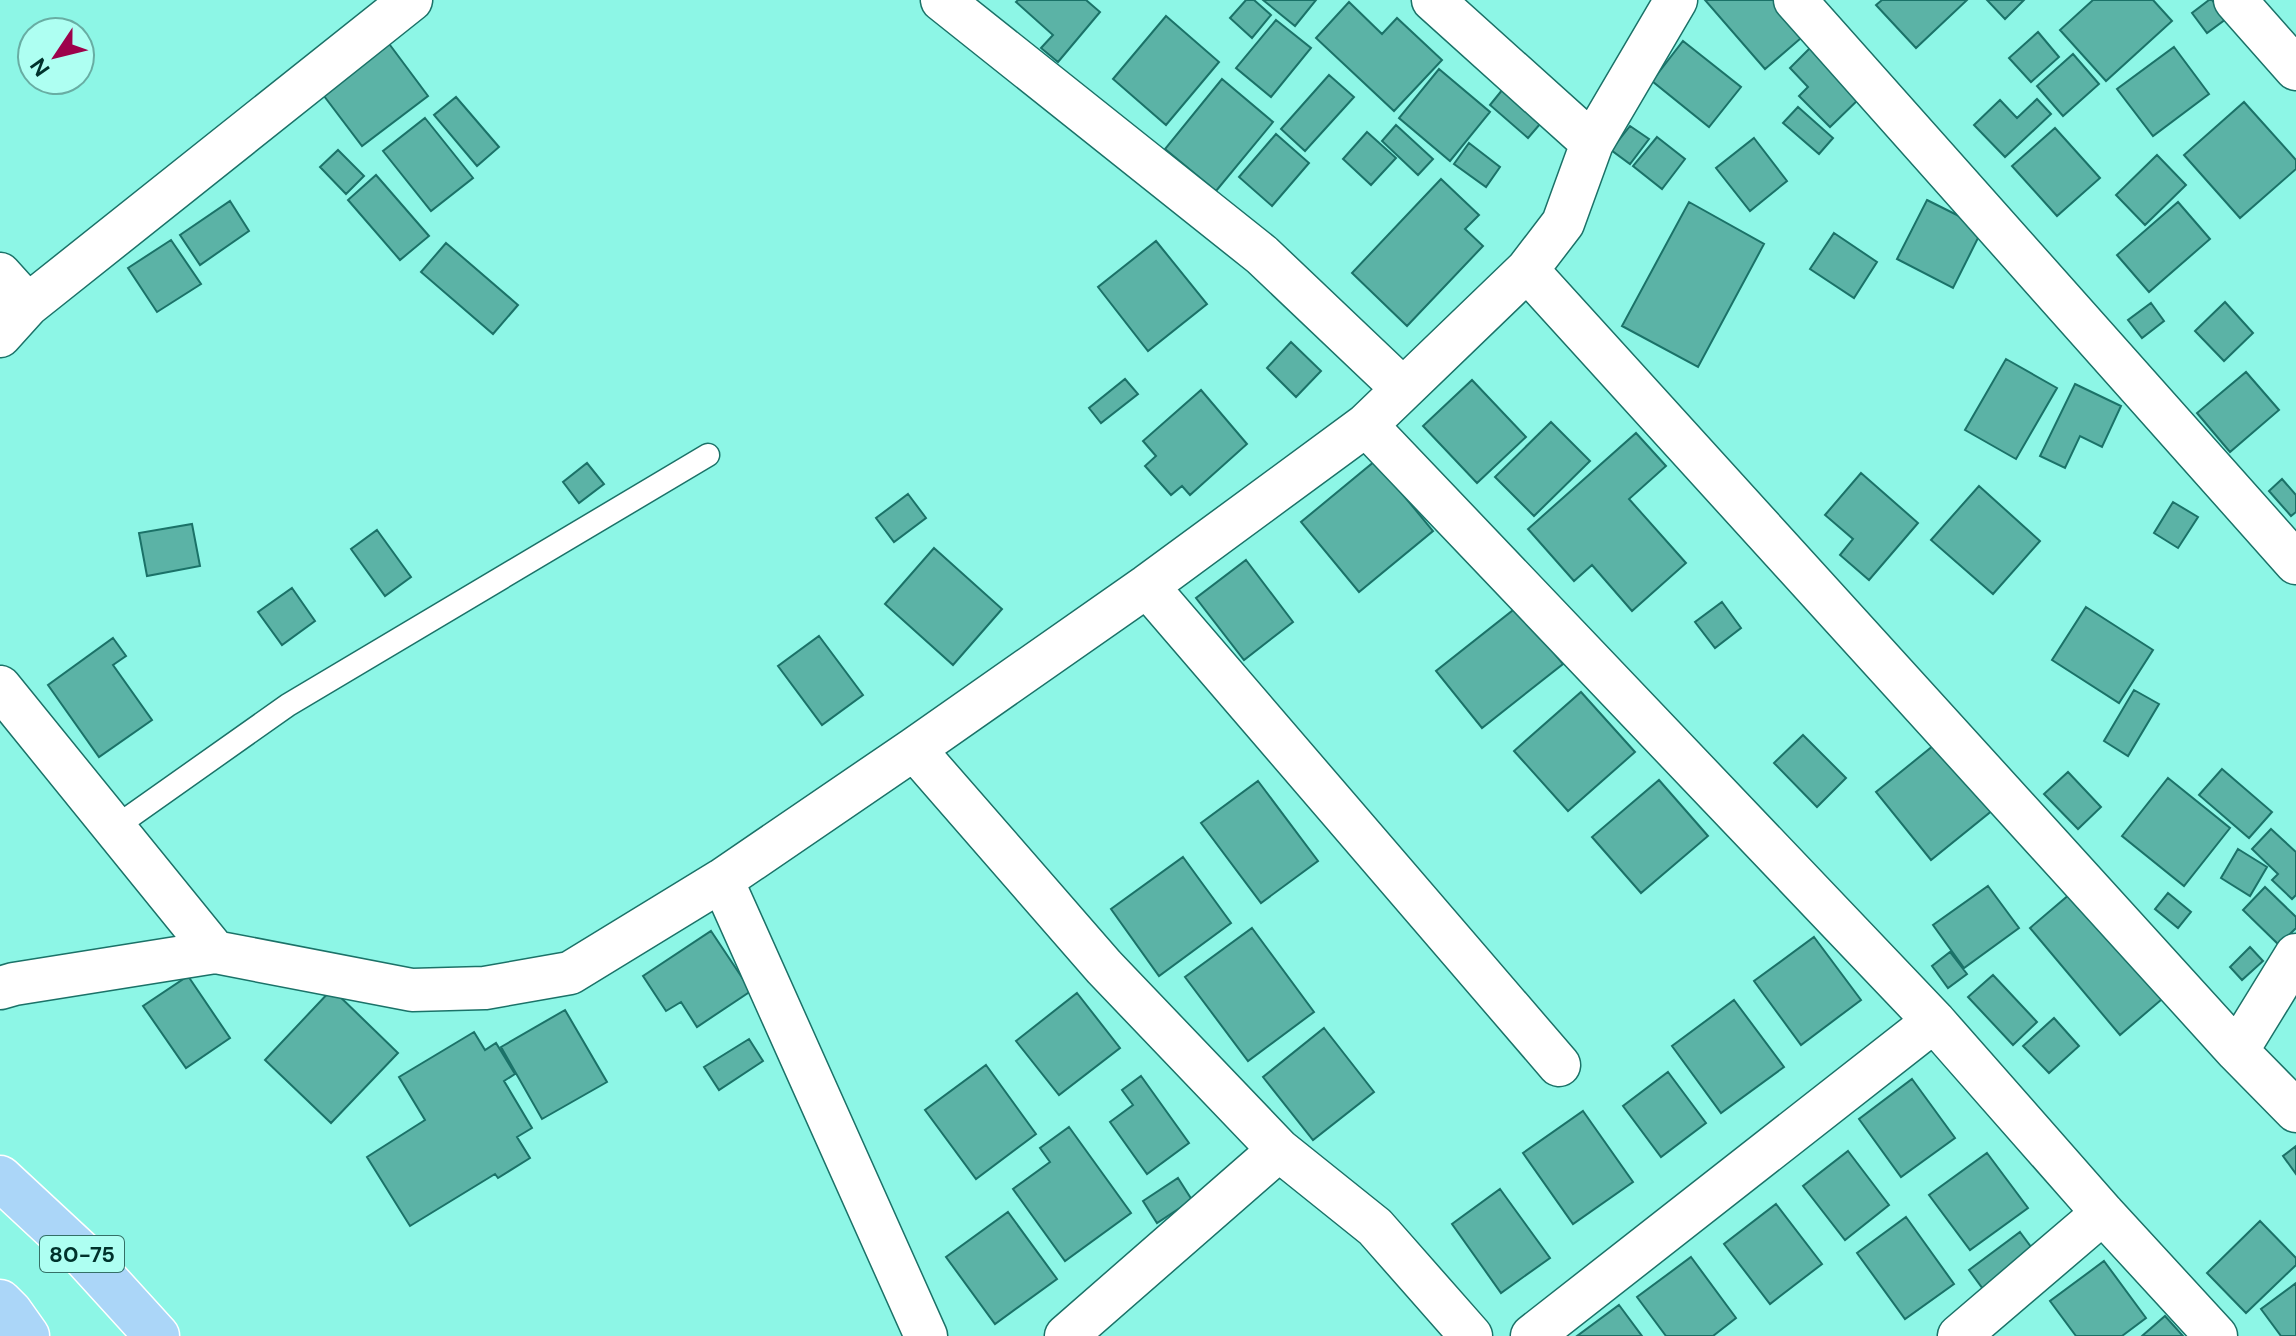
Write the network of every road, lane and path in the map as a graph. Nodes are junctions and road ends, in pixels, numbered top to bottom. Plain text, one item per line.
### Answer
1 (411, 0) edge
2 (942, 0) edge
3 (1433, 0) edge
4 (1676, 0) edge
5 (1795, 0) edge
6 (2235, 0) edge
7 (2296, 69) edge
8 (1592, 143) junction
9 (1527, 270) junction
10 (0, 274) edge
11 (28, 305) junction
12 (0, 336) edge
13 (1403, 389) junction
14 (1366, 425) junction
15 (708, 455) dead end
16 (2296, 563) edge
17 (1147, 586) junction
18 (0, 687) edge
19 (914, 749) junction
20 (114, 828) junction
21 (722, 880) junction
22 (215, 952) junction
23 (2296, 955) edge
24 (0, 988) edge
25 (1934, 1021) junction
26 (2237, 1051) junction
27 (1559, 1065) dead end
28 (2296, 1111) edge
29 (1279, 1150) junction
30 (0, 1178) edge
31 (2103, 1213) junction
32 (157, 1336) edge
33 (926, 1336) edge
34 (1066, 1336) edge
35 (1471, 1336) edge
36 (1532, 1336) edge
37 (1959, 1336) edge
38 (2216, 1336) edge

1 - 11 street
2 - 13 street
3 - 8 street
4 - 8 street
5 - 16 street
6 - 7 street
8 - 9 street
9 - 13 street
9 - 26 street
10 - 11 street
11 - 12 street
13 - 14 street
14 - 17 street
14 - 25 street
15 - 20 lane
17 - 19 street
17 - 27 street
18 - 20 street
19 - 21 street
19 - 29 street
20 - 22 street
21 - 22 street
21 - 33 street
22 - 24 street
23 - 26 street
25 - 31 street
25 - 36 street
26 - 28 street
29 - 34 street
29 - 35 street
30 - 32 highway, 80-75
31 - 37 street
31 - 38 street

